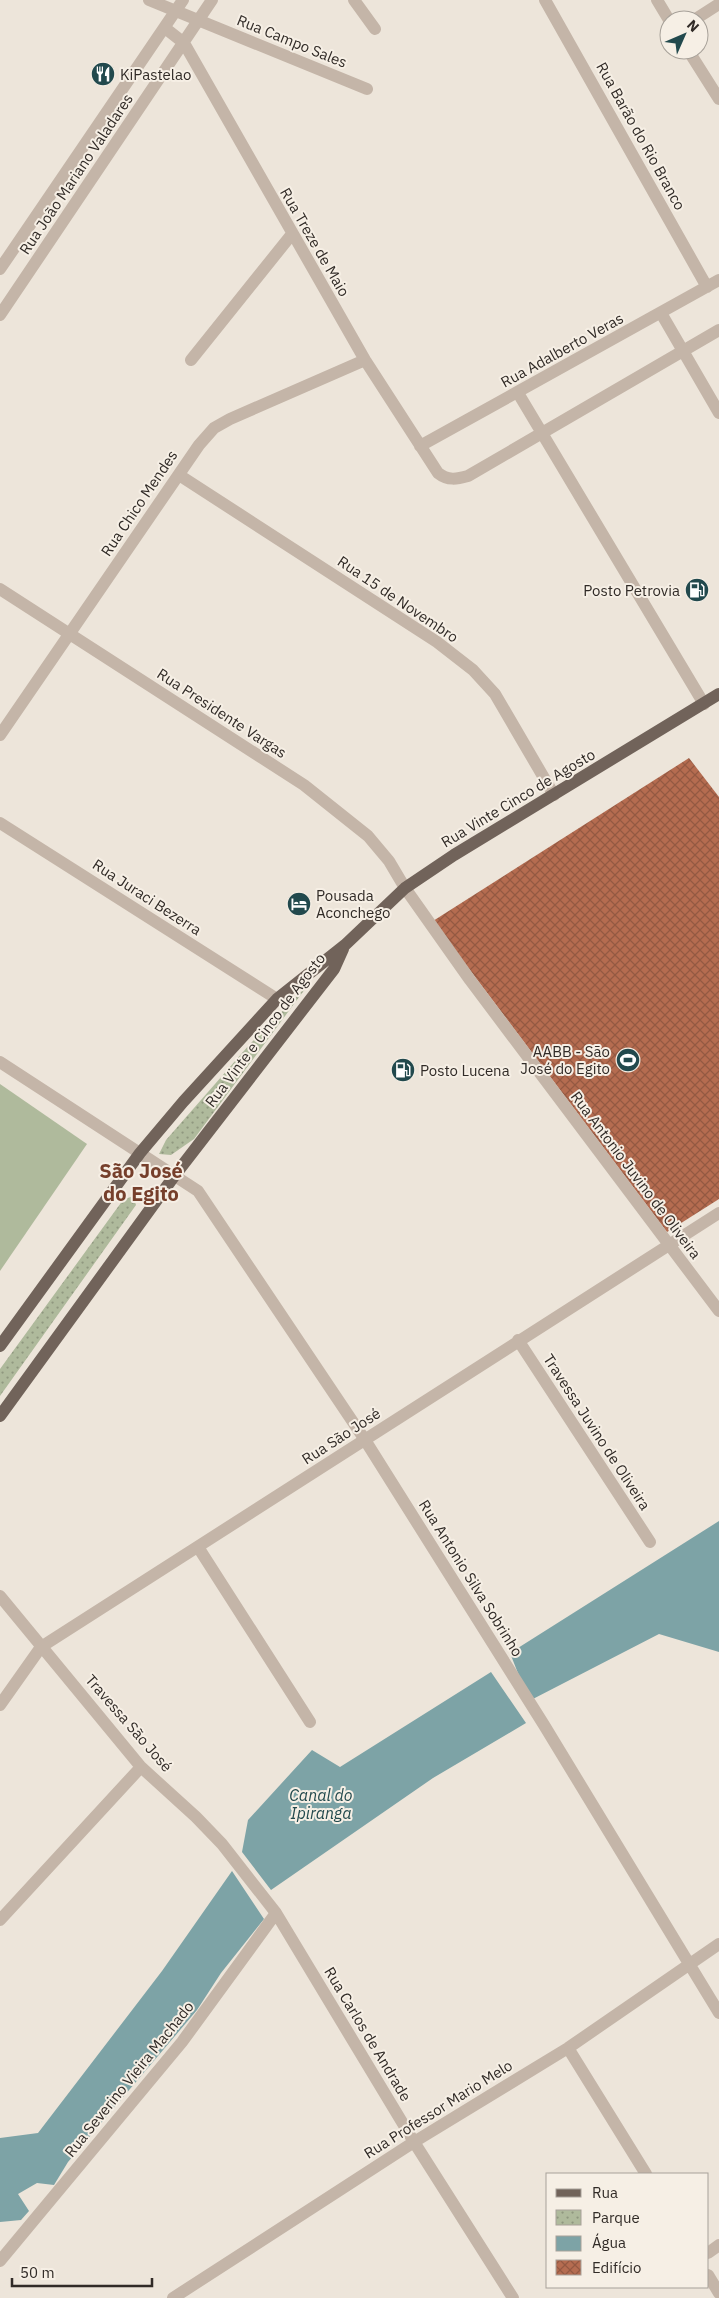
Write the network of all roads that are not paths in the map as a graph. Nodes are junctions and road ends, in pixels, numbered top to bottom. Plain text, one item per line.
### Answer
1 (149, 0) edge
2 (212, 0) edge
3 (354, 0) edge
4 (546, 0) edge
5 (179, 5) edge
6 (198, 20) junction
7 (165, 28) junction
8 (375, 29) dead end
9 (184, 43) junction
10 (694, 60) edge
11 (367, 89) dead end
12 (719, 99) edge
13 (292, 234) junction
14 (0, 269) edge
15 (719, 280) edge
16 (707, 287) junction
17 (661, 313) junction
18 (0, 316) edge
19 (719, 330) edge
20 (683, 351) junction
21 (191, 360) dead end
22 (365, 360) junction
23 (518, 393) junction
24 (719, 413) edge
25 (542, 433) junction
26 (420, 446) junction
27 (179, 475) junction
28 (0, 589) edge
29 (69, 635) junction
30 (719, 694) edge
31 (704, 704) junction
32 (0, 735) edge
33 (554, 795) junction
34 (0, 822) edge
35 (405, 888) junction
36 (345, 945) junction
37 (278, 999) junction
38 (0, 1062) edge
39 (140, 1153) junction
40 (175, 1175) junction
41 (719, 1214) edge
42 (669, 1246) junction
43 (719, 1311) edge
44 (518, 1340) junction
45 (0, 1346) edge
46 (0, 1416) edge
47 (365, 1440) junction
48 (650, 1542) dead end
49 (198, 1547) junction
50 (0, 1596) edge
51 (41, 1647) junction
52 (0, 1705) edge
53 (310, 1722) dead end
54 (142, 1767) junction
55 (276, 1914) junction
56 (0, 1920) edge
57 (719, 1944) edge
58 (689, 1964) junction
59 (719, 2013) edge
60 (568, 2048) junction
61 (414, 2142) junction
62 (645, 2173) edge
63 (0, 2261) edge
64 (709, 2277) edge
65 (719, 2293) edge
66 (173, 2298) edge
67 (513, 2298) edge

1 - 5 street, Rua Campo Sales
2 - 6 street, Rua João Mariano Valadares
3 - 8 street
4 - 16 street, Rua Barão do Rio Branco
5 - 6 street, Rua Campo Sales
5 - 7 street, Rua João Mariano Valadares
6 - 9 street, Rua João Mariano Valadares
6 - 11 street, Rua Campo Sales
7 - 9 street, Rua Treze de Maio
7 - 14 street, Rua João Mariano Valadares
9 - 13 street, Rua Treze de Maio
9 - 18 street, Rua João Mariano Valadares
10 - 12 street
13 - 21 street
13 - 22 street, Rua Treze de Maio
15 - 16 street, Rua Adalberto Veras
16 - 17 street, Rua Adalberto Veras
17 - 20 street
17 - 23 street, Rua Adalberto Veras
19 - 20 street
20 - 24 street
20 - 25 street
22 - 26 street, Rua Treze de Maio
22 - 27 street, Rua Chico Mendes
23 - 25 street
23 - 26 street, Rua Adalberto Veras
25 - 26 street, Rua Treze de Maio
25 - 31 street
27 - 29 street, Rua Chico Mendes
27 - 33 street, Rua 15 de Novembro
28 - 29 street, Rua Presidente Vargas
29 - 32 street, Rua Chico Mendes
29 - 35 street, Rua Presidente Vargas
30 - 31 main road, Rua Vinte Cinco de Agosto
31 - 33 main road, Rua Vinte Cinco de Agosto
33 - 35 main road, Rua Vinte Cinco de Agosto
34 - 37 street, Rua Juraci Bezerra
35 - 36 main road, Rua Vinte Cinco de Agosto
35 - 42 street, Rua Antonio Juvino de Oliveira
36 - 37 main road, Rua Vinte e Cinco de Agosto
36 - 40 main road, Rua Vinte e Cinco de Agosto
37 - 39 main road, Rua Vinte e Cinco de Agosto
38 - 39 street, Rua Antonio Silva Sobrinho
39 - 40 street, Rua Antonio Silva Sobrinho
39 - 45 main road, Rua Vinte e Cinco de Agosto
40 - 46 main road, Rua Vinte e Cinco de Agosto
40 - 47 street, Rua Antonio Silva Sobrinho
41 - 42 street, Rua São José
42 - 43 street, Rua Antonio Juvino de Oliveira
42 - 44 street, Rua São José
44 - 47 street, Rua São José
44 - 48 street, Travessa Juvino de Oliveira
47 - 49 street, Rua São José
47 - 58 street, Rua Antonio Silva Sobrinho
49 - 51 street, Rua São José
49 - 53 street
50 - 51 street, Travessa São José
51 - 52 street, Rua São José
51 - 54 street, Travessa São José
54 - 55 street, Travessa São José
54 - 56 street
55 - 61 street, Rua Carlos de Andrade
55 - 63 street, Rua Severino Vieira Machado
57 - 58 street, Rua Professor Mario Melo
58 - 59 street, Rua Antonio Silva Sobrinho
58 - 60 street, Rua Professor Mario Melo
60 - 61 street, Rua Professor Mario Melo
60 - 62 street
61 - 66 street, Rua Professor Mario Melo
61 - 67 street, Rua Carlos de Andrade
64 - 65 street

